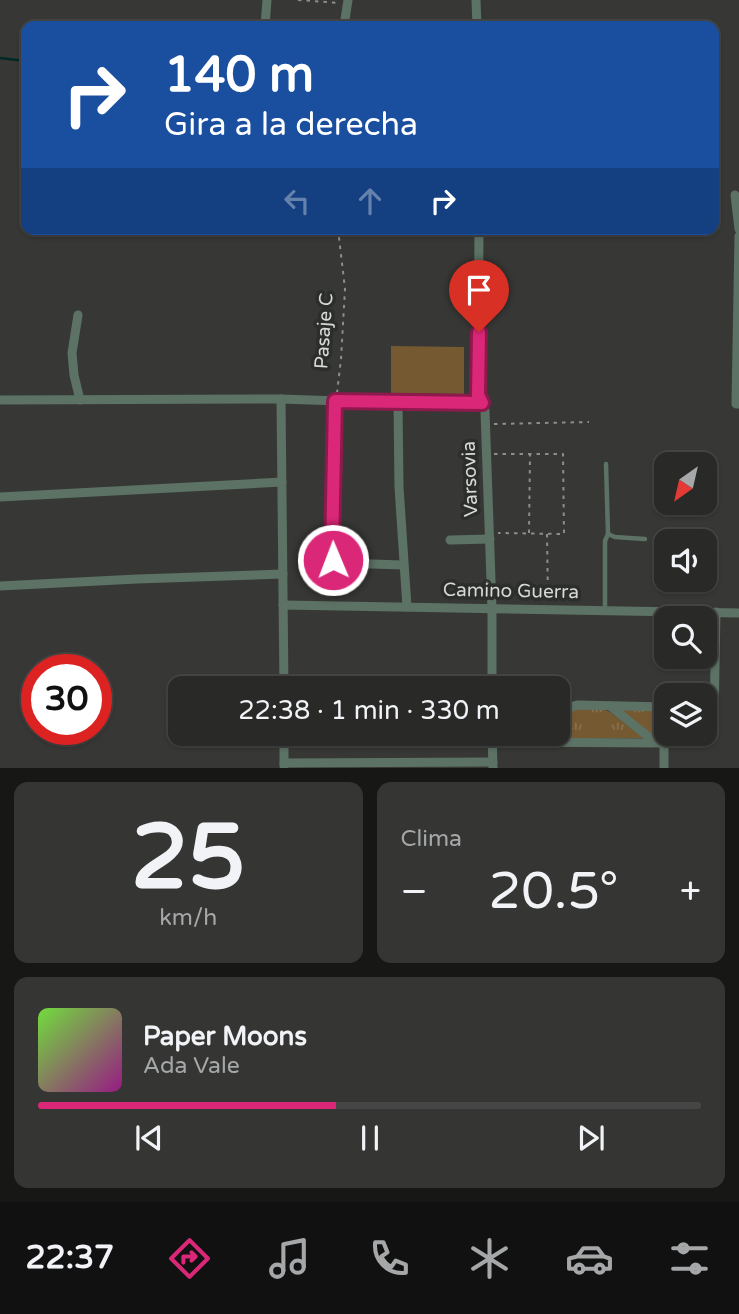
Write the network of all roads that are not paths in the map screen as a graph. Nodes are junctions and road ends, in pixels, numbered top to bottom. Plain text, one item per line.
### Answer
1 (267, 0) edge
2 (476, 0) edge
3 (348, 2) edge
4 (265, 21) edge
5 (345, 21) edge
6 (477, 21) edge
7 (735, 195) dead end
8 (739, 229) edge
9 (479, 235) edge
10 (739, 236) edge
11 (78, 315) dead end
12 (281, 399) junction
13 (0, 400) edge
14 (80, 400) junction
15 (335, 401) junction
16 (398, 403) junction
17 (482, 403) junction
18 (738, 404) edge
19 (606, 464) dead end
20 (282, 482) junction
21 (0, 497) edge
22 (608, 534) junction
23 (490, 536) junction
24 (645, 539) dead end
25 (450, 540) dead end
26 (403, 565) junction
27 (283, 575) junction
28 (0, 586) edge
29 (283, 605) junction
30 (407, 607) junction
31 (492, 608) junction
32 (605, 610) junction
33 (654, 611) edge
34 (717, 612) edge
35 (739, 613) edge
36 (284, 676) edge
37 (492, 676) edge
38 (609, 705) junction
39 (570, 707) edge
40 (654, 707) edge
41 (654, 739) edge
42 (570, 741) edge
43 (654, 743) edge
44 (284, 746) edge
45 (492, 746) edge
46 (660, 746) edge
47 (284, 765) edge
48 (493, 765) edge
49 (664, 768) edge

1 - 4 street
2 - 6 street
3 - 5 street
7 - 8 street
9 - 17 street, Varsovia
10 - 18 street
11 - 14 street
12 - 14 street
12 - 15 street
12 - 20 street
13 - 14 street
15 - 16 street
15 - 26 street
16 - 17 street
16 - 26 street
17 - 23 street, Varsovia
19 - 22 lane
20 - 21 street
20 - 27 street
22 - 24 lane
22 - 32 lane
23 - 25 street
23 - 31 street, Varsovia
26 - 30 street
27 - 28 street
27 - 29 street
29 - 30 street, Camino Guerra
29 - 36 street
30 - 31 street, Camino Guerra
31 - 32 street, Camino Guerra
31 - 37 street, Varsovia
32 - 33 street, Camino Guerra
34 - 35 street, Camino Guerra
38 - 39 street
38 - 40 street
38 - 41 street
42 - 43 street
44 - 47 street
45 - 48 street
46 - 49 street
47 - 48 street

